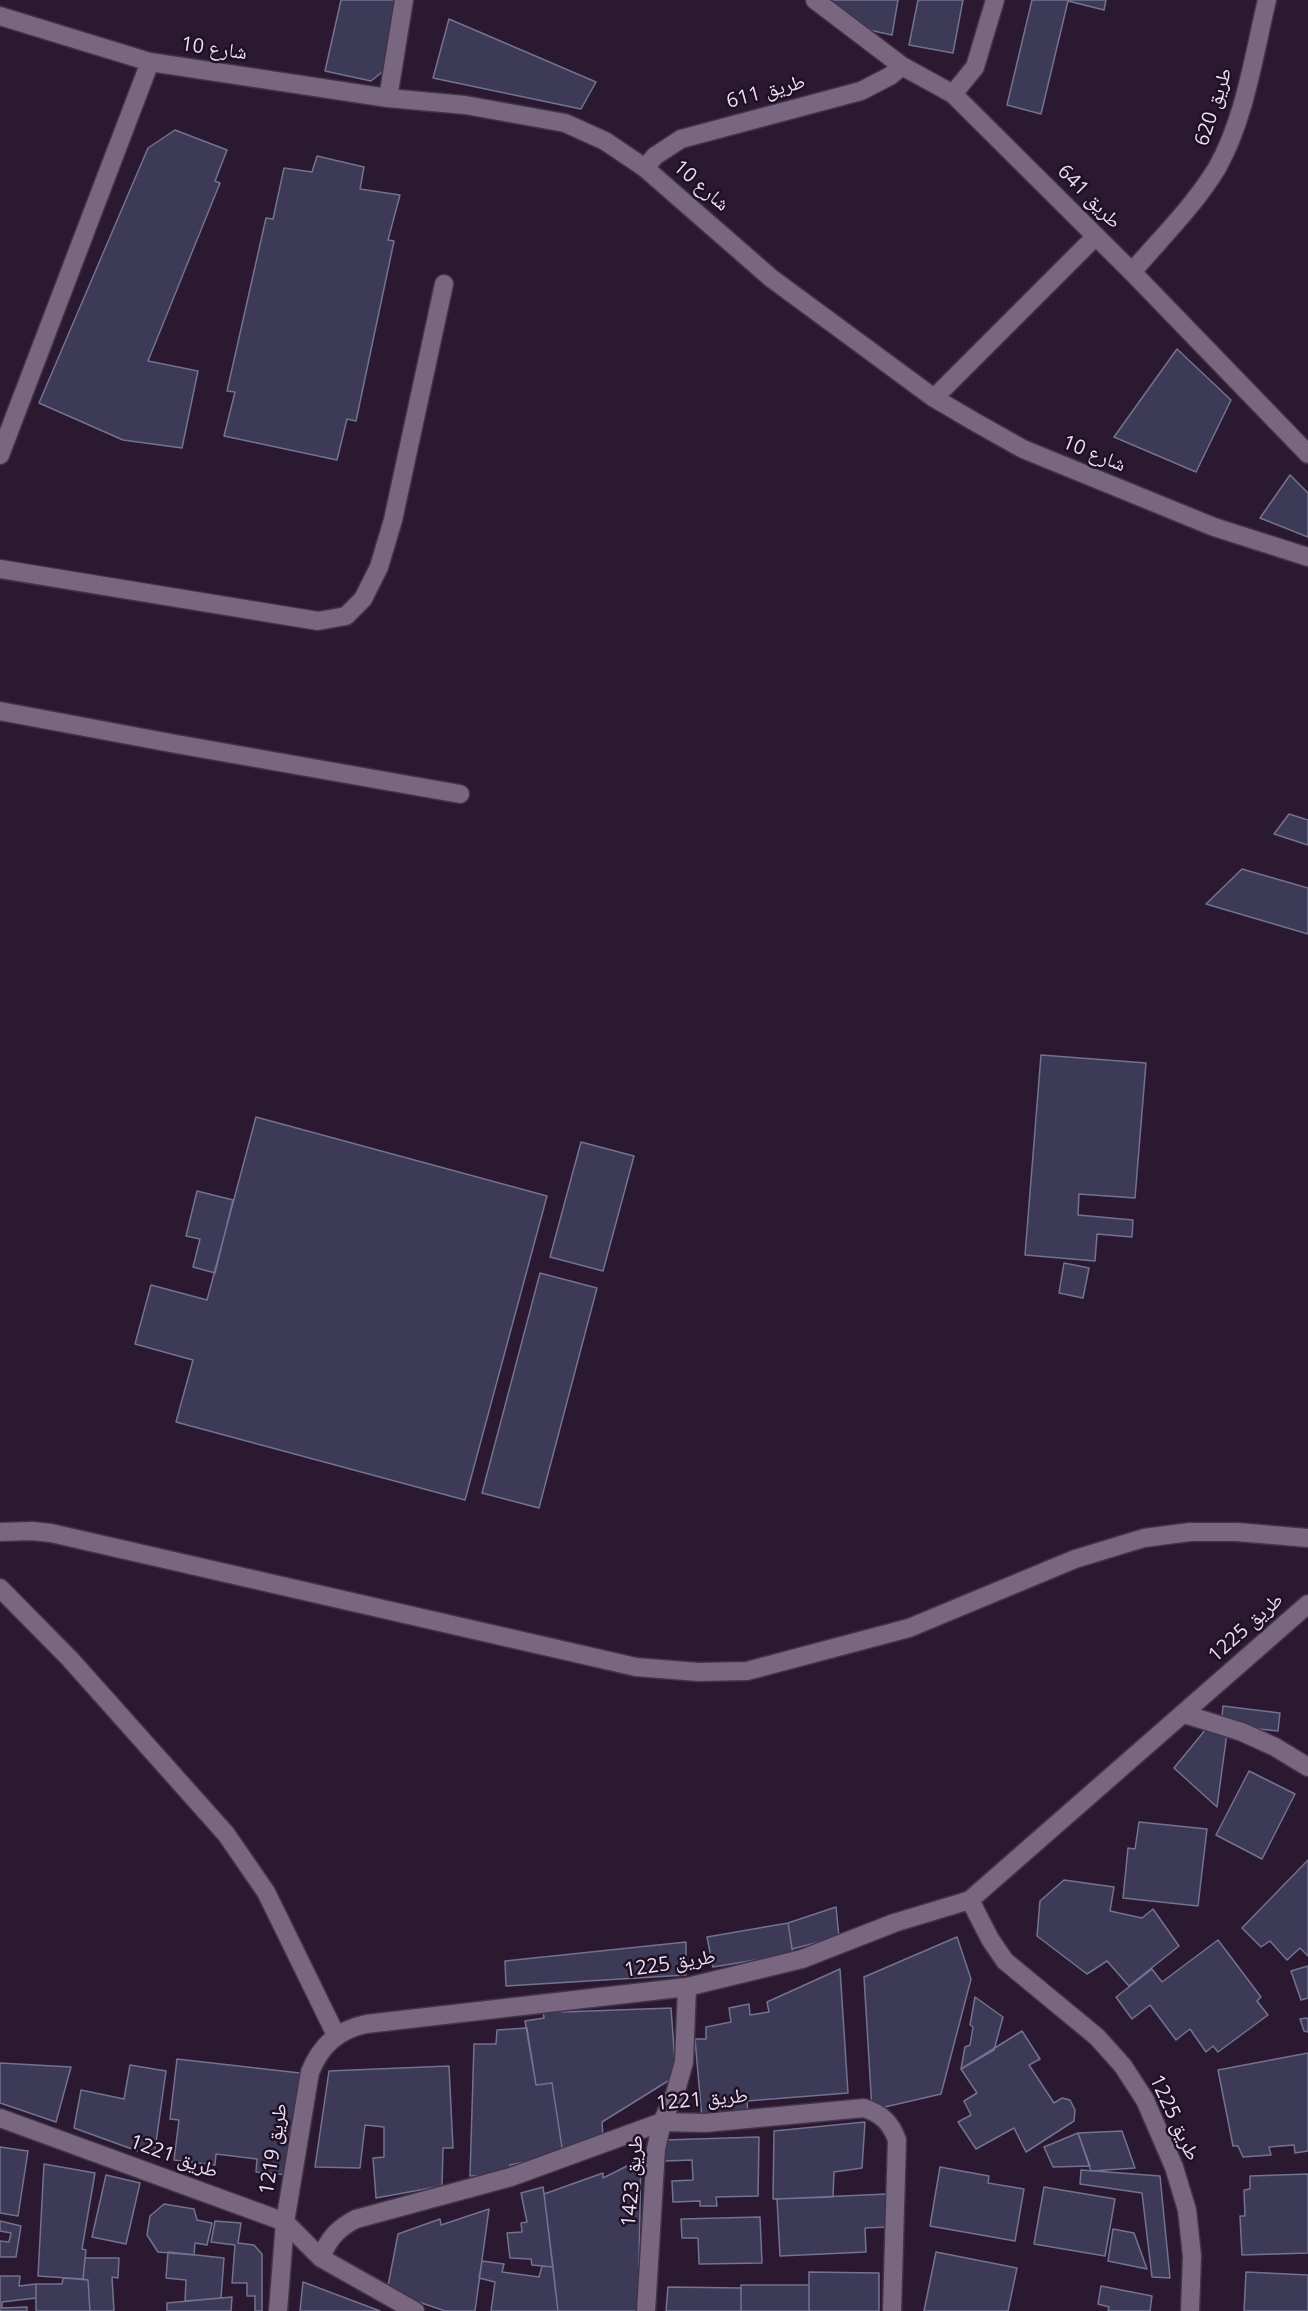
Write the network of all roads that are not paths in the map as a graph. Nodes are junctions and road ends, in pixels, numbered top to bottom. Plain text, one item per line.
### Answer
1 (404, 0) edge
2 (815, 0) edge
3 (995, 0) edge
4 (1267, 0) edge
5 (0, 16) edge
6 (150, 63) junction
7 (902, 66) junction
8 (953, 94) junction
9 (388, 98) junction
10 (645, 168) junction
11 (1096, 236) junction
12 (1132, 272) junction
13 (444, 284) dead end
14 (934, 398) junction
15 (1308, 454) edge
16 (0, 455) edge
17 (1308, 557) edge
18 (0, 569) edge
19 (0, 711) edge
20 (460, 794) dead end
21 (0, 1532) edge
22 (1308, 1538) edge
23 (0, 1588) edge
24 (1308, 1604) edge
25 (1185, 1714) junction
26 (1308, 1767) edge
27 (970, 1900) junction
28 (687, 1987) junction
29 (366, 2024) joint
30 (336, 2035) junction
31 (0, 2118) edge
32 (662, 2122) junction
33 (285, 2222) junction
34 (321, 2258) junction
35 (278, 2311) edge
36 (415, 2311) edge
37 (646, 2311) edge
38 (892, 2311) edge
39 (1190, 2311) edge

1 - 9 street
2 - 7 street, طريق 641
3 - 8 street
4 - 12 street, طريق 620
5 - 6 street, شارع 10
6 - 9 street, شارع 10
6 - 16 street
7 - 8 street, طريق 641
7 - 10 street, طريق 611
8 - 11 street, طريق 641
9 - 10 street, شارع 10
10 - 14 street, شارع 10
11 - 12 street, طريق 641
11 - 14 street
12 - 15 street, طريق 641
13 - 18 street
14 - 17 street, شارع 10
19 - 20 street
21 - 22 street
23 - 30 street
24 - 25 street, طريق 1225
25 - 26 street
25 - 27 street, طريق 1225
27 - 28 street, طريق 1225
27 - 39 street, طريق 1225
28 - 29 street, طريق 1225
28 - 32 street, طريق 1423
29 - 30 street, طريق 1219
30 - 33 street, طريق 1219
31 - 33 street, طريق 1221
32 - 34 street, طريق 1221
32 - 37 street, طريق 1423
32 - 38 street, طريق 1221
33 - 34 street, طريق 1221
33 - 35 street, طريق 1219
34 - 36 street, طريق 1221

